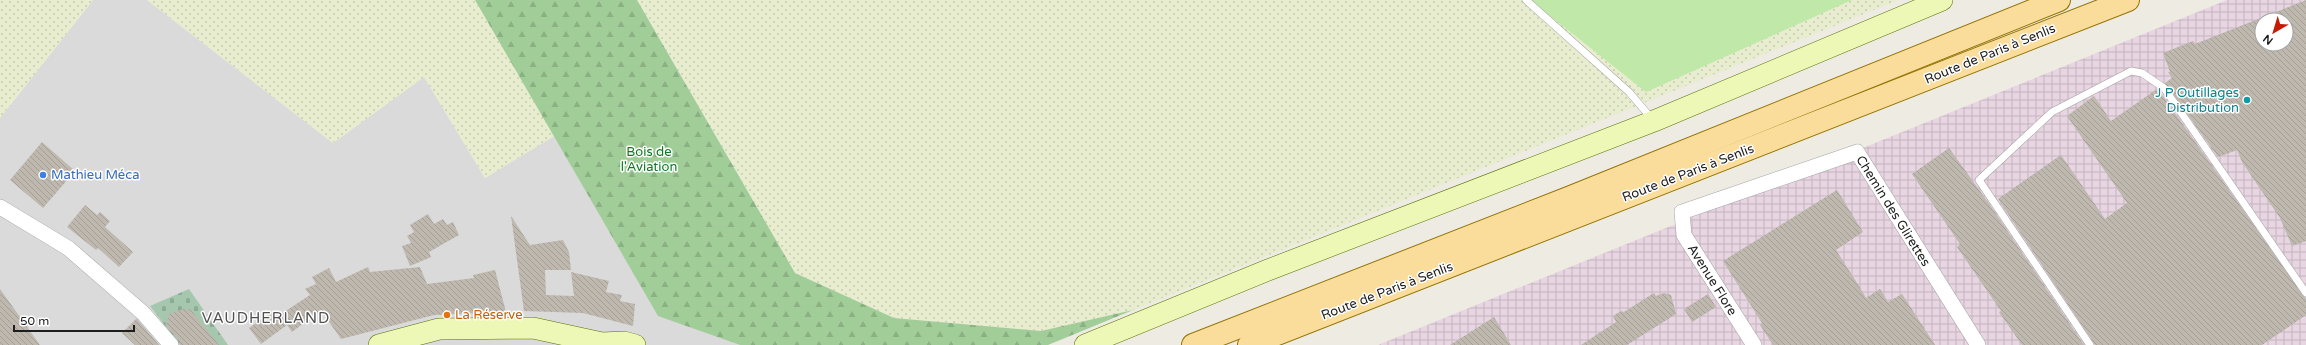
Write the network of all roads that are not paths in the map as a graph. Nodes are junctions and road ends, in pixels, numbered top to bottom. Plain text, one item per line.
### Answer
1 (1526, 0) edge
2 (1942, 0) edge
3 (2059, 0) edge
4 (2128, 0) edge
5 (1654, 121) junction
6 (0, 207) edge
7 (1682, 212) joint
8 (2306, 293) edge
9 (604, 344) edge
10 (171, 345) edge
11 (379, 345) edge
12 (635, 345) edge
13 (1085, 345) edge
14 (1193, 345) edge
15 (1249, 345) edge
16 (1754, 345) edge
17 (1978, 345) edge
18 (2090, 345) edge

1 - 5 lane
2 - 5 street
3 - 14 main road, Route de Paris à Senlis
4 - 15 main road, Route de Paris à Senlis
5 - 13 street
6 - 10 street
7 - 16 street, Avenue Flore
7 - 17 street, Chemin des Glirettes
8 - 18 lane
9 - 11 street
9 - 12 street

